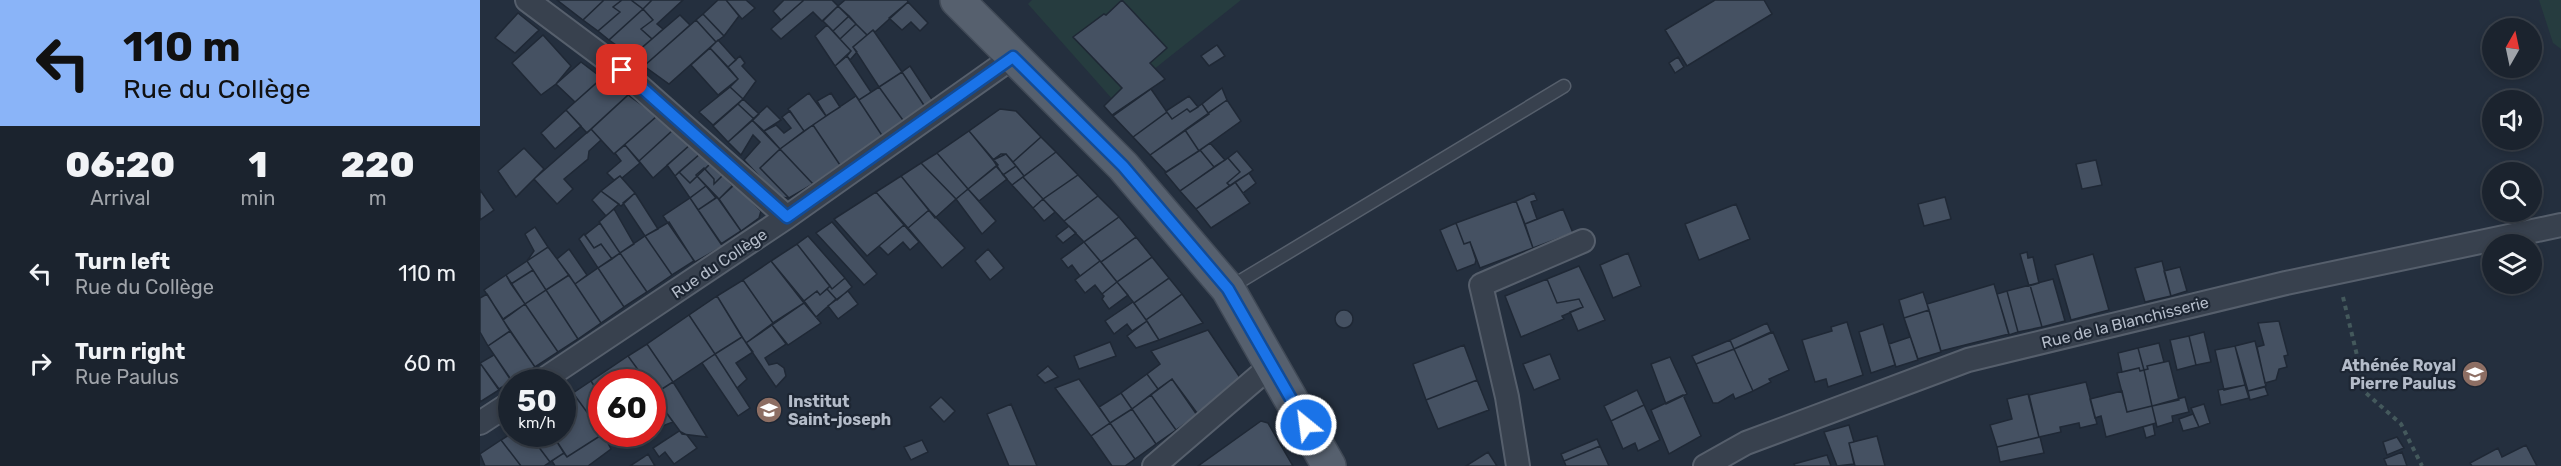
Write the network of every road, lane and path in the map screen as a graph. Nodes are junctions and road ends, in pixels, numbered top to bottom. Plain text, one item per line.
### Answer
1 (526, 0) edge
2 (957, 0) edge
3 (1013, 57) junction
4 (1564, 86) dead end
5 (787, 217) junction
6 (2561, 225) edge
7 (1583, 241) dead end
8 (2338, 272) junction
9 (1228, 289) junction
10 (1273, 364) junction
11 (559, 369) edge
12 (498, 411) edge
13 (480, 423) edge
14 (1154, 466) edge
15 (1329, 466) edge
16 (1518, 466) edge
17 (1705, 466) edge
18 (2422, 466) edge

1 - 5 street
2 - 3 main road
3 - 5 street, Rue du Collège
3 - 9 main road
4 - 9 lane
5 - 11 street, Rue du Collège
6 - 8 street, Rue de la Blanchisserie
7 - 16 street
8 - 17 street, Rue de la Blanchisserie
8 - 18 path
9 - 10 main road
10 - 14 street
10 - 15 main road
12 - 13 street

